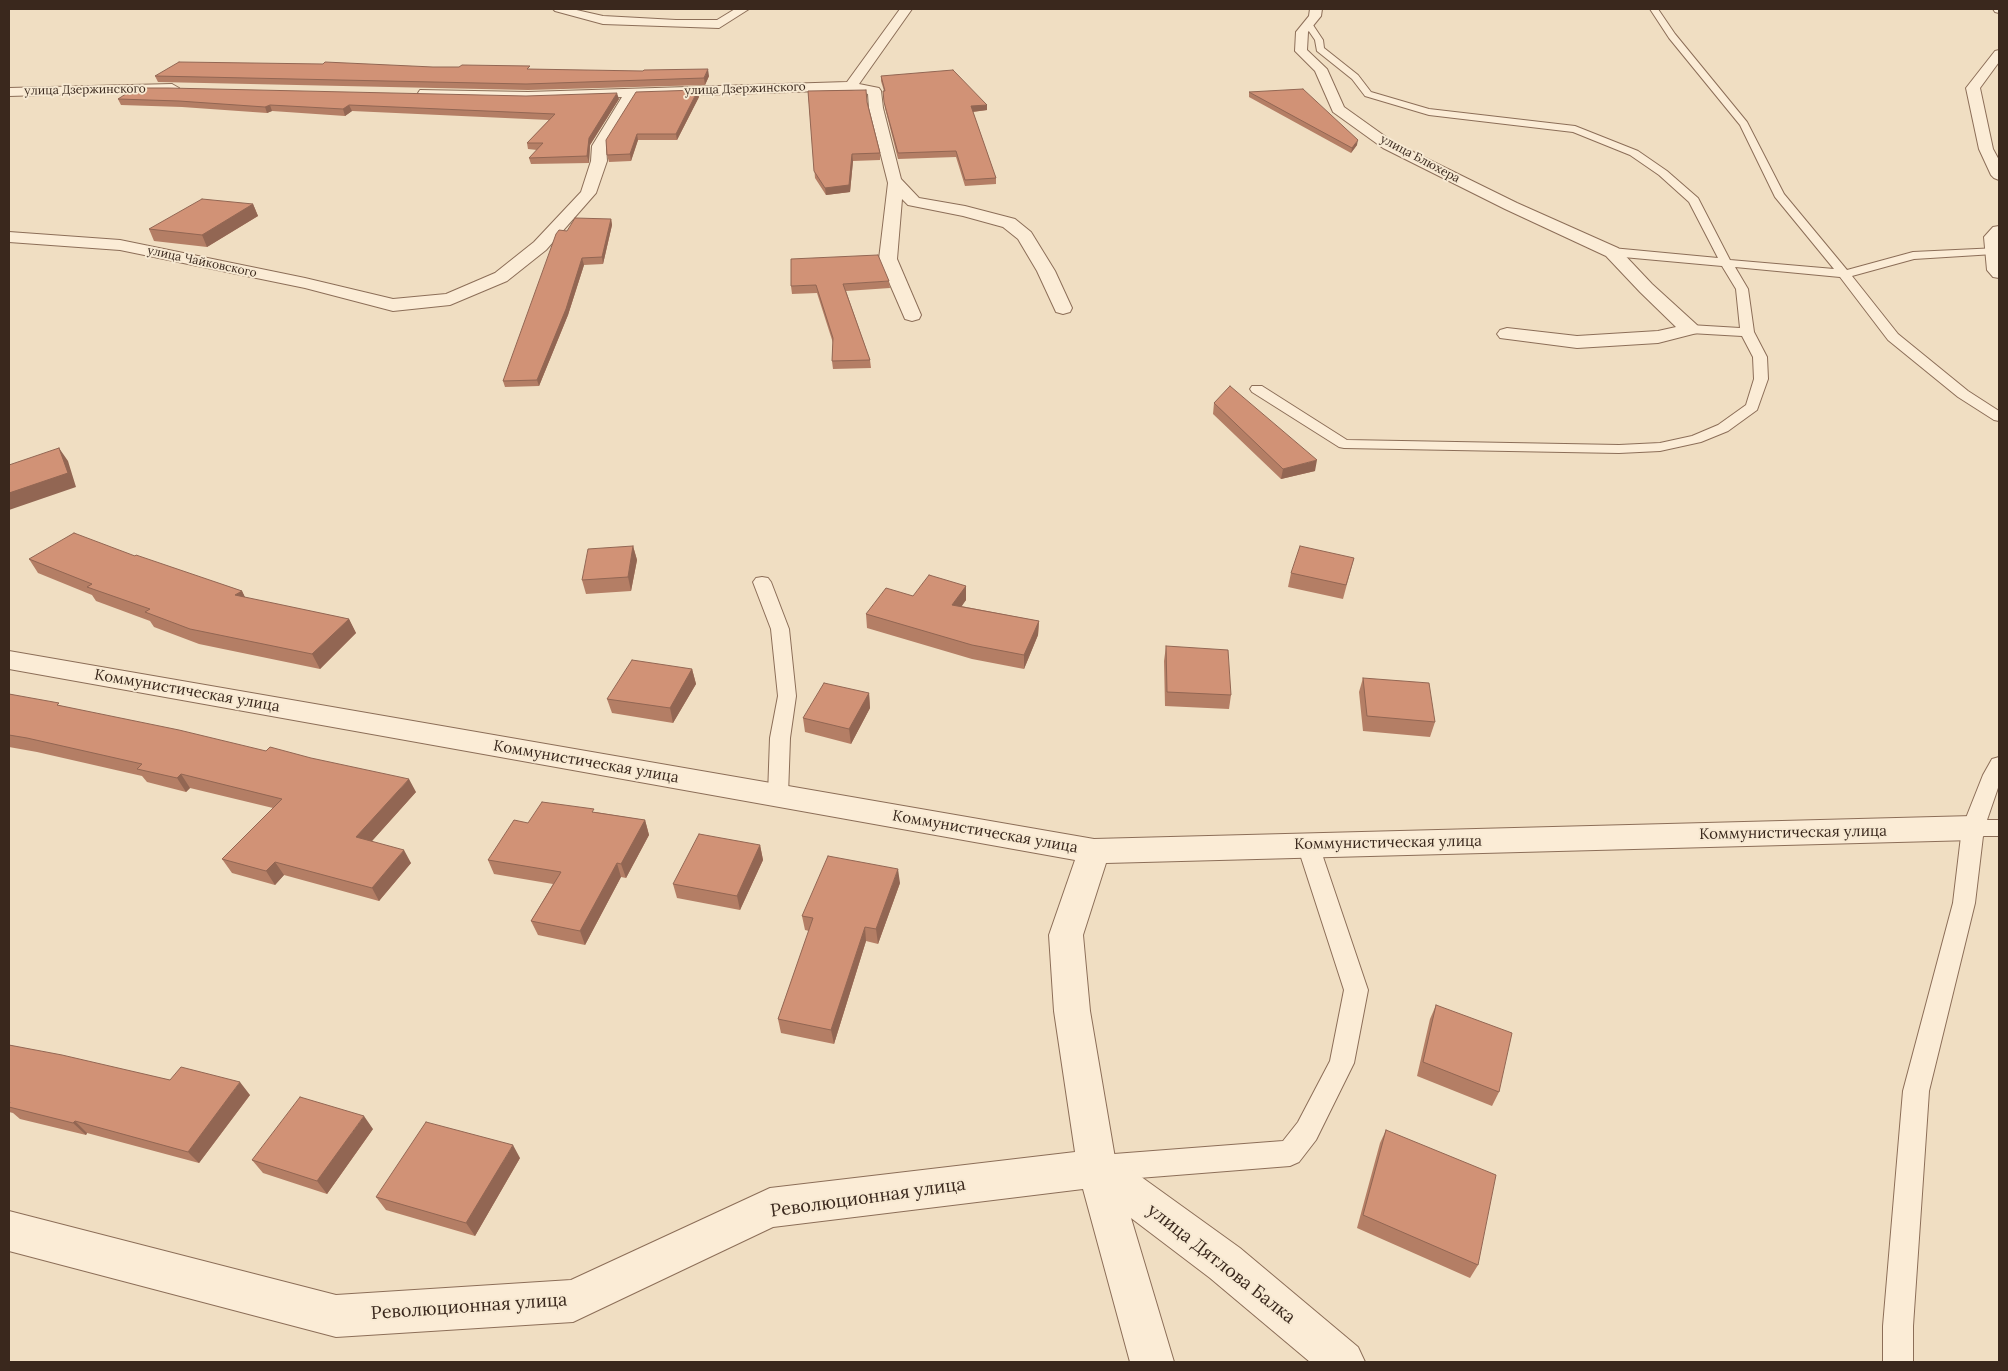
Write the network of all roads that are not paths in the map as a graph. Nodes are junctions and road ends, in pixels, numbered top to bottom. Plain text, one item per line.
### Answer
1 (559, 9) edge
2 (743, 9) edge
3 (906, 9) edge
4 (1316, 9) edge
5 (1654, 9) edge
6 (1308, 24) junction
7 (1999, 54) edge
8 (851, 86) junction
9 (190, 88) edge
10 (9, 92) edge
11 (409, 93) edge
12 (631, 93) junction
13 (1999, 175) edge
14 (896, 183) junction
15 (1999, 231) edge
16 (16, 237) edge
17 (9, 248) edge
18 (1994, 250) junction
19 (1612, 252) junction
20 (1726, 263) junction
21 (1999, 273) edge
22 (1845, 274) junction
23 (1063, 308) dead end
24 (912, 315) dead end
25 (1690, 329) junction
26 (1747, 332) junction
27 (1507, 334) dead end
28 (1257, 389) dead end
29 (1999, 417) edge
30 (762, 582) dead end
31 (9, 660) edge
32 (1999, 764) edge
33 (778, 795) junction
34 (1986, 828) edge
35 (1308, 845) junction
36 (1094, 851) junction
37 (1097, 1168) junction
38 (9, 1231) edge
39 (1152, 1362) edge
40 (1343, 1362) edge
41 (1898, 1362) edge

1 - 2 street
3 - 8 street
4 - 6 street, улица Блюхера
5 - 22 lane
6 - 19 street, улица Блюхера
6 - 20 lane
7 - 13 street
8 - 12 street, улица Дзержинского
8 - 14 street, улица Дзержинского
9 - 10 street, улица Дзержинского
11 - 12 street, улица Дзержинского
12 - 16 street, улица Чайковского
14 - 23 street
14 - 24 street
15 - 18 street
16 - 17 street
18 - 21 street
18 - 22 lane
19 - 20 lane
19 - 25 street
20 - 22 lane
20 - 26 lane
22 - 29 lane
25 - 26 lane
25 - 27 street
26 - 28 lane
30 - 33 lane
31 - 33 street, Коммунистическая улица
32 - 34 lane
33 - 36 street, Коммунистическая улица
34 - 35 street, Коммунистическая улица
34 - 41 lane
35 - 36 street, Коммунистическая улица
35 - 37 lane
36 - 37 street
37 - 38 street, Революционная улица
37 - 39 street
37 - 40 street, улица Дятлова Балка

